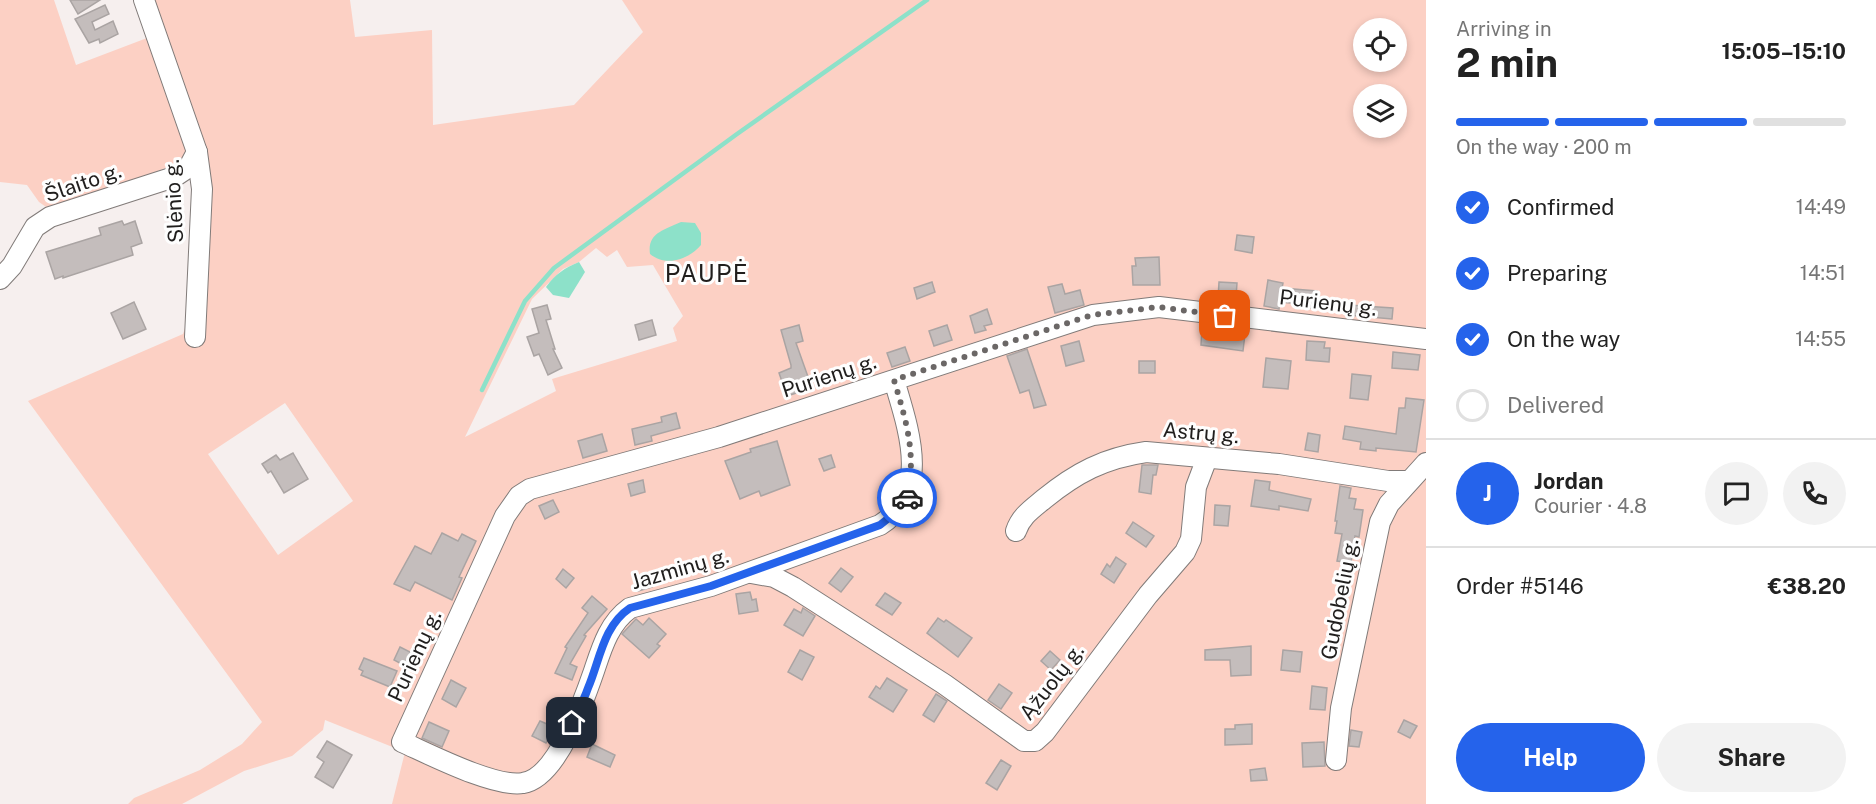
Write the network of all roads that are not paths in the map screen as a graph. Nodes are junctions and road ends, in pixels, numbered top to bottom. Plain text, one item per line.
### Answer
1 (144, 0) edge
2 (197, 153) junction
3 (0, 279) edge
4 (195, 337) dead end
5 (1426, 339) edge
6 (894, 380) junction
7 (1207, 458) junction
8 (1426, 463) edge
9 (1408, 480) junction
10 (1016, 531) dead end
11 (751, 573) junction
12 (402, 742) joint
13 (1336, 760) dead end

1 - 2 street, Slėnio g.
2 - 3 street, Šlaito g.
2 - 4 street, Slėnio g.
5 - 6 street, Purienų g.
6 - 11 street, Jazminų g.
6 - 12 street, Purienų g.
7 - 9 street, Astrų g.
7 - 10 street, Astrų g.
7 - 11 street, Ąžuolų g.
8 - 9 street, Gudobelių g.
9 - 13 street, Gudobelių g.
11 - 12 street, Jazminų g.

